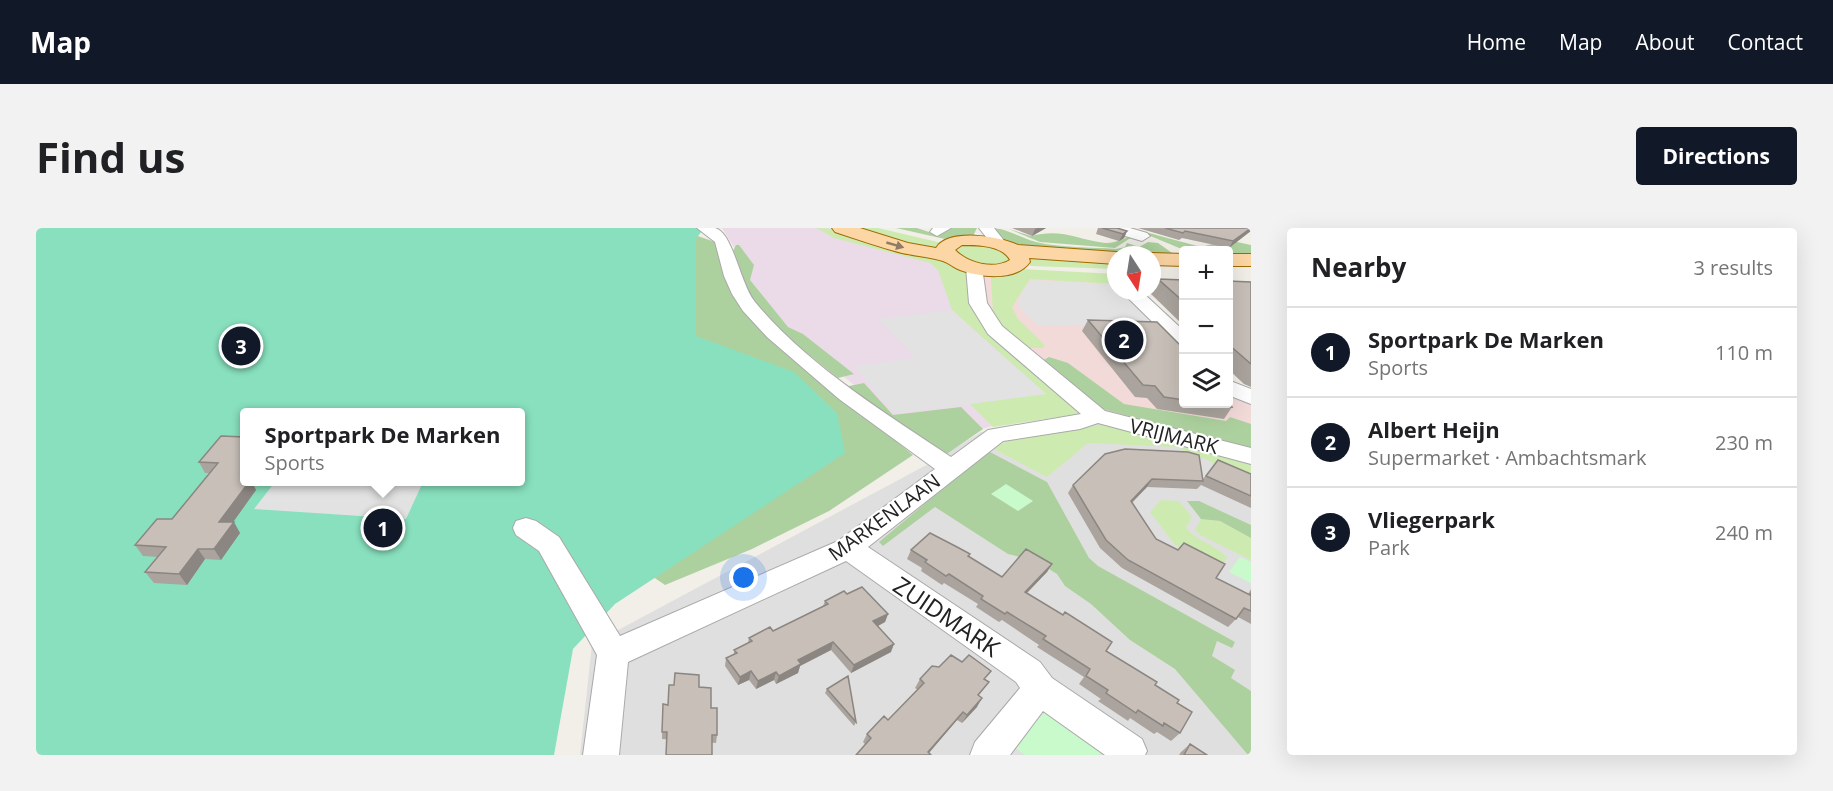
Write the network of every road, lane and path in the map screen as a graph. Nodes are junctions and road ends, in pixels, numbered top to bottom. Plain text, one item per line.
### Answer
1 (704, 228) edge
2 (841, 228) edge
3 (886, 228) edge
4 (1113, 228) edge
5 (1142, 236) dead end
6 (946, 240) edge
7 (995, 243) edge
8 (1107, 257) edge
9 (1161, 260) edge
10 (1233, 260) edge
11 (1251, 260) edge
12 (1179, 264) edge
13 (1179, 265) edge
14 (982, 268) junction
15 (1107, 269) edge
16 (1161, 270) edge
17 (1233, 274) edge
18 (1251, 274) edge
19 (1140, 300) edge
20 (1179, 337) edge
21 (1233, 389) edge
22 (1251, 398) edge
23 (1097, 416) junction
24 (1251, 456) edge
25 (950, 468) junction
26 (526, 528) dead end
27 (848, 548) junction
28 (613, 654) junction
29 (1040, 689) junction
30 (601, 755) edge
31 (988, 755) edge
32 (1125, 755) edge

1 - 25 street, MARKENLAAN
2 -> 6 main road
3 - 6 main road
4 - 5 street
6 - 7 main road
6 - 14 main road
7 - 8 main road
7 - 14 main road
7 - 15 main road
9 - 12 main road
10 - 11 main road
13 - 16 main road
14 - 23 street
17 - 18 main road
19 - 20 street
21 - 22 street
23 - 24 street, VRIJMARK
23 - 25 street, MARKENLAAN
25 - 27 street, MARKENLAAN
26 - 28 street
27 - 28 street, MARKENLAAN
27 - 29 street, ZUIDMARK
28 - 30 street
29 - 31 street
29 - 32 street, ZUIDMARK

